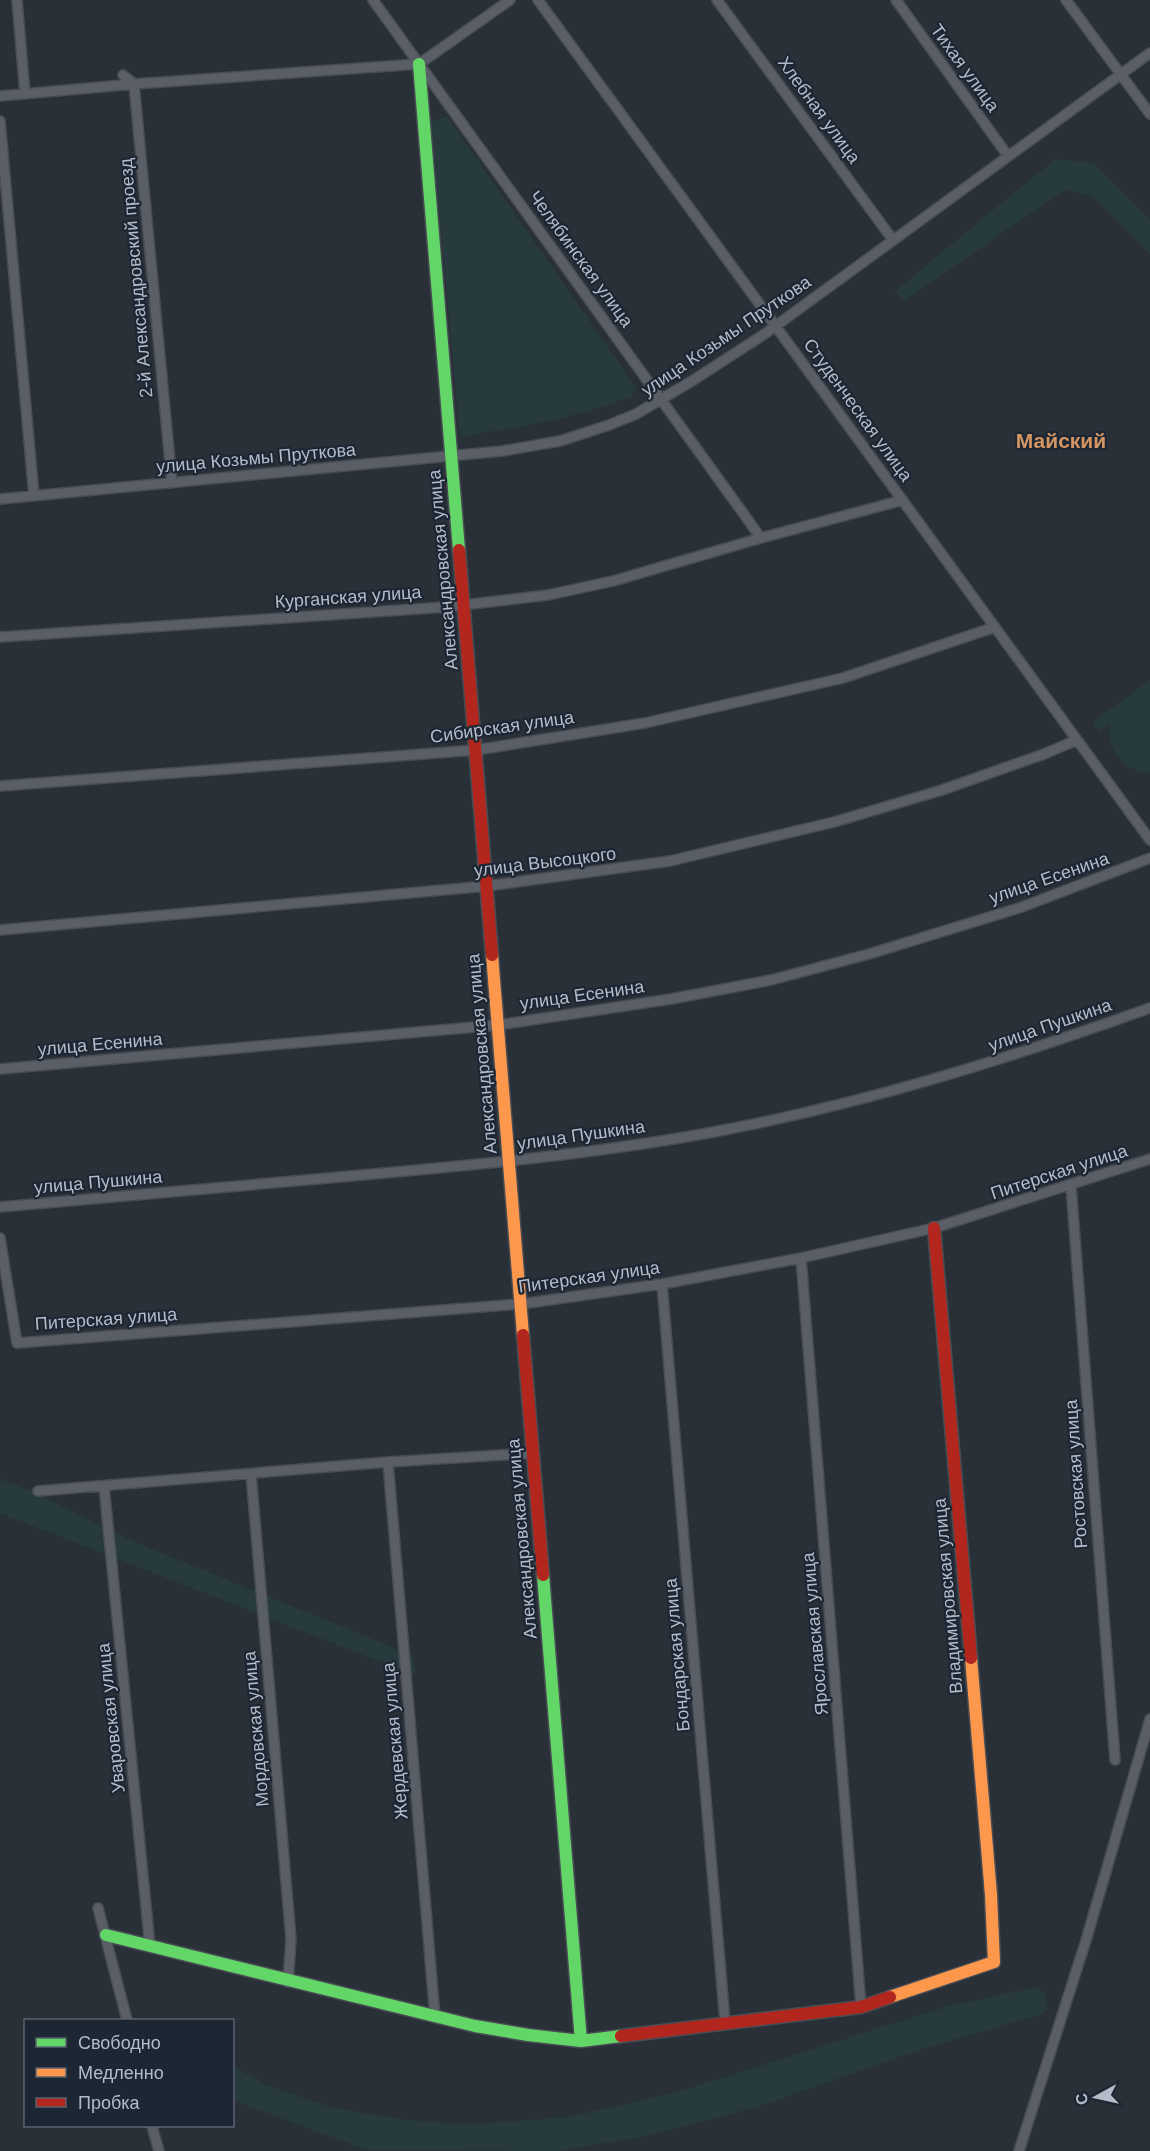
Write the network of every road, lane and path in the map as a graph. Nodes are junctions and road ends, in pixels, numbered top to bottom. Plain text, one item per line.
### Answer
1 (17, 0) edge
2 (373, 0) edge
3 (510, 0) edge
4 (538, 0) edge
5 (717, 0) edge
6 (896, 0) edge
7 (1066, 0) edge
8 (1150, 53) edge
9 (419, 64) junction
10 (1120, 74) junction
11 (123, 75) dead end
12 (134, 84) junction
13 (25, 94) junction
14 (0, 96) edge
15 (1150, 114) edge
16 (0, 121) edge
17 (1008, 156) junction
18 (893, 240) junction
19 (776, 326) junction
20 (662, 399) junction
21 (452, 456) junction
22 (172, 483) junction
23 (34, 496) junction
24 (0, 499) edge
25 (903, 500) junction
26 (761, 538) junction
27 (464, 605) junction
28 (995, 627) junction
29 (0, 637) edge
30 (1077, 740) junction
31 (476, 750) junction
32 (0, 786) edge
33 (1150, 840) edge
34 (1150, 858) edge
35 (487, 886) junction
36 (0, 930) edge
37 (1150, 1008) edge
38 (498, 1025) junction
39 (0, 1069) edge
40 (1150, 1160) edge
41 (509, 1162) junction
42 (1071, 1186) junction
43 (0, 1207) edge
44 (934, 1228) junction
45 (0, 1238) edge
46 (801, 1258) junction
47 (662, 1284) junction
48 (521, 1304) junction
49 (533, 1453) junction
50 (388, 1462) junction
51 (251, 1473) junction
52 (104, 1486) junction
53 (38, 1491) dead end
54 (1150, 1719) edge
55 (1115, 1760) dead end
56 (98, 1908) dead end
57 (106, 1935) junction
58 (150, 1947) junction
59 (288, 1982) junction
60 (861, 2007) junction
61 (435, 2017) junction
62 (127, 2019) edge
63 (725, 2022) junction
64 (581, 2041) junction
65 (152, 2127) edge
66 (159, 2151) edge
67 (1019, 2151) edge

1 - 13 street
2 - 9 street, Челябинская улица
3 - 9 street
4 - 19 street, Студенческая улица
5 - 18 street, Хлебная улица
6 - 17 street, Тихая улица
7 - 10 street
8 - 10 street, улица Козьмы Пруткова
9 - 12 street
9 - 20 street, Челябинская улица
9 - 21 street, Александровская улица
10 - 15 street
10 - 17 street, улица Козьмы Пруткова
11 - 12 street
12 - 13 street
12 - 22 street, 2-й Александровский проезд
13 - 14 street
16 - 23 street
17 - 18 street, улица Козьмы Пруткова
18 - 19 street, улица Козьмы Пруткова
19 - 20 street, улица Козьмы Пруткова
19 - 25 street, Студенческая улица
20 - 21 street, улица Козьмы Пруткова
20 - 26 street, Челябинская улица
21 - 22 street, улица Козьмы Пруткова
21 - 27 street, Александровская улица
22 - 23 street, улица Козьмы Пруткова
23 - 24 street, улица Козьмы Пруткова
25 - 26 street, Курганская улица
25 - 28 street, Студенческая улица
26 - 27 street, Курганская улица
27 - 29 street, Курганская улица
27 - 31 street, Александровская улица
28 - 30 street, Студенческая улица
28 - 31 street, Сибирская улица
30 - 33 street, Студенческая улица
30 - 35 street, улица Высоцкого
31 - 32 street, Сибирская улица
31 - 35 street, Александровская улица
34 - 38 street, улица Есенина
35 - 36 street, улица Высоцкого
35 - 38 street, Александровская улица
37 - 41 street, улица Пушкина
38 - 39 street, улица Есенина
38 - 41 street, Александровская улица
40 - 42 street, Питерская улица
41 - 43 street, улица Пушкина
41 - 48 street, Александровская улица
42 - 44 street, Питерская улица
42 - 55 street, Ростовская улица
44 - 46 street, Питерская улица
44 - 60 street, Владимировская улица
45 - 48 street, Питерская улица
46 - 47 street, Питерская улица
46 - 60 street, Ярославская улица
47 - 48 street, Питерская улица
47 - 63 street, Бондарская улица
48 - 49 street, Александровская улица
49 - 50 street
49 - 64 street, Александровская улица
50 - 51 street
50 - 61 street, Жердевская улица
51 - 52 street
51 - 59 street, Мордовская улица
52 - 53 street
52 - 58 street, Уваровская улица
54 - 67 street
56 - 57 street
57 - 58 street
57 - 62 street
58 - 59 street
59 - 61 street
60 - 63 street
61 - 64 street
63 - 64 street
65 - 66 street

